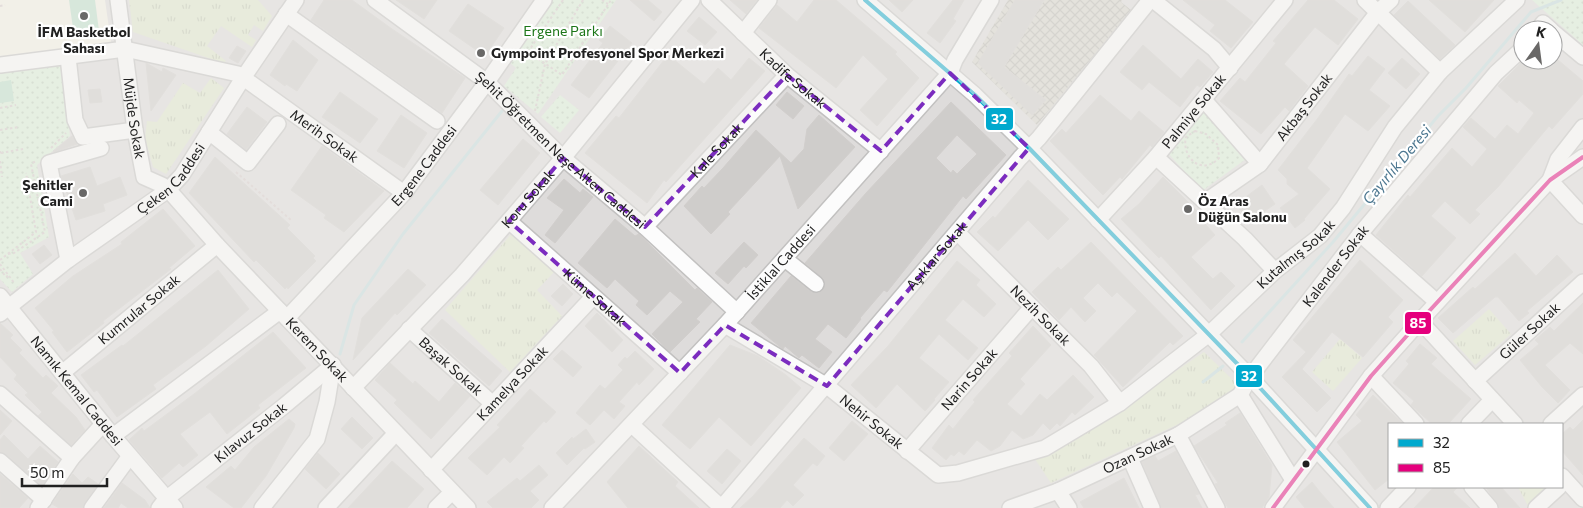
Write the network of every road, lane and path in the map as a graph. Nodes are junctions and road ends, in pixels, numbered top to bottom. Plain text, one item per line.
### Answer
1 (118, 0) edge
2 (296, 0) edge
3 (375, 0) edge
4 (544, 0) edge
5 (563, 0) edge
6 (583, 0) edge
7 (602, 0) edge
8 (611, 0) edge
9 (692, 0) edge
10 (709, 0) edge
11 (770, 0) edge
12 (865, 0) edge
13 (991, 0) edge
14 (1151, 0) edge
15 (1285, 0) edge
16 (1365, 0) edge
17 (1391, 0) edge
18 (1517, 0) edge
19 (608, 4) junction
20 (0, 6) edge
21 (5, 6) dead end
22 (394, 6) edge
23 (1378, 12) junction
24 (286, 14) junction
25 (743, 33) junction
26 (1563, 40) edge
27 (125, 49) junction
28 (68, 57) junction
29 (1513, 57) edge
30 (1583, 57) edge
31 (545, 64) junction
32 (0, 65) edge
33 (1230, 68) junction
34 (1440, 72) junction
35 (950, 73) junction
36 (787, 74) junction
37 (243, 78) junction
38 (487, 82) junction
39 (1204, 100) junction
40 (16, 105) dead end
41 (0, 108) edge
42 (523, 116) junction
43 (437, 121) dead end
44 (278, 124) dead end
45 (65, 125) dead end
46 (1583, 127) edge
47 (20, 128) dead end
48 (0, 130) edge
49 (135, 130) junction
50 (209, 132) junction
51 (1188, 134) joint
52 (101, 148) dead end
53 (1029, 148) junction
54 (23, 149) dead end
55 (881, 151) junction
56 (46, 152) dead end
57 (0, 153) edge
58 (1156, 157) junction
59 (1583, 157) edge
60 (38, 158) dead end
61 (563, 158) junction
62 (0, 161) edge
63 (1260, 164) junction
64 (232, 168) dead end
65 (26, 173) dead end
66 (2, 177) dead end
67 (1550, 180) junction
68 (168, 190) junction
69 (404, 193) junction
70 (1205, 202) junction
71 (1583, 216) edge
72 (291, 220) dead end
73 (1098, 220) junction
74 (509, 221) junction
75 (646, 227) junction
76 (957, 232) junction
77 (1360, 234) junction
78 (217, 245) junction
79 (8, 254) junction
80 (785, 259) junction
81 (0, 260) edge
82 (68, 260) junction
83 (0, 264) edge
84 (0, 269) edge
85 (1275, 271) junction
86 (8, 275) junction
87 (1583, 282) edge
88 (816, 284) dead end
89 (16, 286) dead end
90 (593, 298) junction
91 (1437, 302) junction
92 (3, 305) edge
93 (1032, 307) junction
94 (737, 312) junction
95 (283, 314) junction
96 (1420, 320) junction
97 (726, 325) junction
98 (409, 329) junction
99 (1209, 334) junction
100 (333, 365) junction
101 (62, 373) junction
102 (680, 373) junction
103 (1371, 376) junction
104 (1250, 377) junction
105 (1475, 381) junction
106 (827, 386) junction
107 (353, 388) junction
108 (0, 394) edge
109 (1240, 395) junction
110 (1583, 395) edge
111 (1492, 400) junction
112 (1120, 403) junction
113 (493, 404) junction
114 (1415, 423) edge
115 (1470, 423) edge
116 (1514, 423) edge
117 (1552, 423) edge
118 (103, 424) junction
119 (632, 425) junction
120 (396, 433) junction
121 (1178, 435) junction
122 (113, 436) junction
123 (1316, 448) junction
124 (907, 451) junction
125 (1026, 454) joint
126 (130, 456) junction
127 (72, 458) junction
128 (1130, 458) junction
129 (0, 461) edge
130 (431, 470) junction
131 (1293, 480) junction
132 (1563, 483) edge
133 (1407, 488) edge
134 (1473, 488) edge
135 (1556, 488) edge
136 (1058, 491) junction
137 (452, 492) junction
138 (1583, 499) edge
139 (41, 504) edge
140 (167, 505) edge
141 (92, 508) edge
142 (262, 508) edge
143 (326, 508) edge
144 (436, 508) edge
145 (468, 508) edge
146 (552, 508) edge
147 (722, 508) edge
148 (1010, 508) edge
149 (1069, 508) edge
150 (1152, 508) edge
151 (1217, 508) edge
152 (1273, 508) edge
153 (1370, 508) edge
154 (1388, 508) edge
155 (1490, 508) edge
156 (1536, 508) edge

1 - 27 street, Müjde Sokak
2 - 24 street, Çeken Caddesi
3 - 22 street, Şehit Öğretmen Neşe Alten Caddesi
4 - 38 street, Ergene Caddesi
5 - 31 path
6 - 31 path
7 - 19 path
8 - 19 path
9 - 61 street, Koru Sokak
10 - 25 street, Kadife Sokak
11 - 25 street
12 - 35 street
13 - 35 street, İstiklal Caddesi
14 - 33 street
14 - 53 street, Aşıklar Sokak
15 - 33 street, Palmiye Sokak
16 - 23 street
17 - 23 street, Akbaş Sokak
18 - 34 street, Kutalmış Sokak
19 - 31 path
20 - 21 path
22 - 38 street, Şehit Öğretmen Neşe Alten Caddesi
23 - 34 street
23 - 63 street, Akbaş Sokak
24 - 37 street, Çeken Caddesi
24 - 43 street
25 - 36 street, Kadife Sokak
26 - 30 street
27 - 28 street
27 - 37 street, Merih Sokak
27 - 49 street, Müjde Sokak
28 - 32 street
28 - 49 street
29 - 77 street, Kalender Sokak
31 - 42 path
33 - 39 street, Palmiye Sokak
34 - 85 street, Kutalmış Sokak
35 - 53 street
35 - 55 street, İstiklal Caddesi
36 - 55 street, Kadife Sokak
36 - 75 street, Kale Sokak
37 - 50 street, Çeken Caddesi
37 - 69 street, Merih Sokak
38 - 42 street, Şehit Öğretmen Neşe Alten Caddesi
38 - 69 street, Ergene Caddesi
39 - 58 street, Palmiye Sokak
39 - 63 street
40 - 41 path
42 - 61 street, Şehit Öğretmen Neşe Alten Caddesi
44 - 50 street
45 - 56 path
46 - 67 street
47 - 48 path
49 - 68 street, Müjde Sokak
50 - 68 street, Çeken Caddesi
51 - 51 path
52 - 82 street
53 - 73 street
53 - 76 street, Aşıklar Sokak
54 - 57 path
55 - 80 street, İstiklal Caddesi
58 - 70 street
58 - 73 street, Palmiye Sokak
59 - 67 street
60 - 79 path
61 - 74 street, Koru Sokak
61 - 75 street, Şehit Öğretmen Neşe Alten Caddesi
62 - 66 path
63 - 70 street, Akbaş Sokak
64 - 72 path
65 - 79 path
67 - 71 street
67 - 91 street
68 - 78 street, Kerem Sokak
68 - 82 street, Çeken Caddesi
69 - 95 street, Ergene Caddesi
70 - 85 street
73 - 99 street
74 - 90 street, Küme Sokak
74 - 98 street, Koru Sokak
75 - 94 street, Şehit Öğretmen Neşe Alten Caddesi
76 - 93 street, Nezih Sokak
76 - 106 street, Aşıklar Sokak
77 - 91 street
77 - 104 street, Kalender Sokak
78 - 95 street, Kerem Sokak
78 - 101 street, Kumrular Sokak
79 - 81 path
80 - 88 street
80 - 94 street, İstiklal Caddesi
82 - 92 street, Çeken Caddesi
83 - 86 path
84 - 86 path
85 - 99 street, Kutalmış Sokak
86 - 89 path
87 - 105 street, Güler Sokak
90 - 102 street, Küme Sokak
90 - 113 street, Kamelya Sokak
91 - 96 street
92 - 101 street, Namık Kemal Caddesi
93 - 112 street, Nezih Sokak
93 - 124 street, Narin Sokak
94 - 97 street, İstiklal Caddesi
95 - 100 street, Kerem Sokak
95 - 122 street, Ergene Caddesi
96 - 103 street
96 - 105 street
97 - 102 street, İstiklal Caddesi
97 - 106 street, Nehir Sokak
98 - 107 street, Koru Sokak
98 - 113 street, Başak Sokak
99 - 104 street
99 - 112 street, Kutalmış Sokak
100 - 107 street, Kerem Sokak
100 - 140 street, Kılavuz Sokak
100 - 142 street
101 - 118 street, Namık Kemal Caddesi
102 - 119 street, İstiklal Caddesi
103 - 114 street
103 - 123 street
104 - 109 street, Ozan Sokak
104 - 123 street
105 - 111 street
106 - 124 street, Nehir Sokak
106 - 147 street, Aşıklar Sokak
107 - 120 street, Kerem Sokak
108 - 127 street
109 - 121 street, Ozan Sokak
109 - 131 street
110 - 117 street
111 - 115 street
111 - 116 street
112 - 125 street, Kutalmış Sokak
113 - 130 street, Kamelya Sokak
118 - 122 street, Namık Kemal Caddesi
118 - 127 street
119 - 146 street, İstiklal Caddesi
119 - 147 street
120 - 130 street, Kerem Sokak
120 - 143 street
121 - 128 street, Ozan Sokak
121 - 151 street
122 - 126 street, Namık Kemal Caddesi
123 - 131 street
123 - 153 street
124 - 125 street, Nehir Sokak
126 - 140 street, Namık Kemal Caddesi
126 - 141 street
127 - 139 street
128 - 136 street, Ozan Sokak
128 - 150 street
129 - 139 street
130 - 137 street, Kerem Sokak
131 - 152 street
132 - 138 street
133 - 154 street
134 - 155 street
135 - 156 street
136 - 148 street, Ozan Sokak
136 - 149 street
137 - 144 street
137 - 145 street, Kerem Sokak

